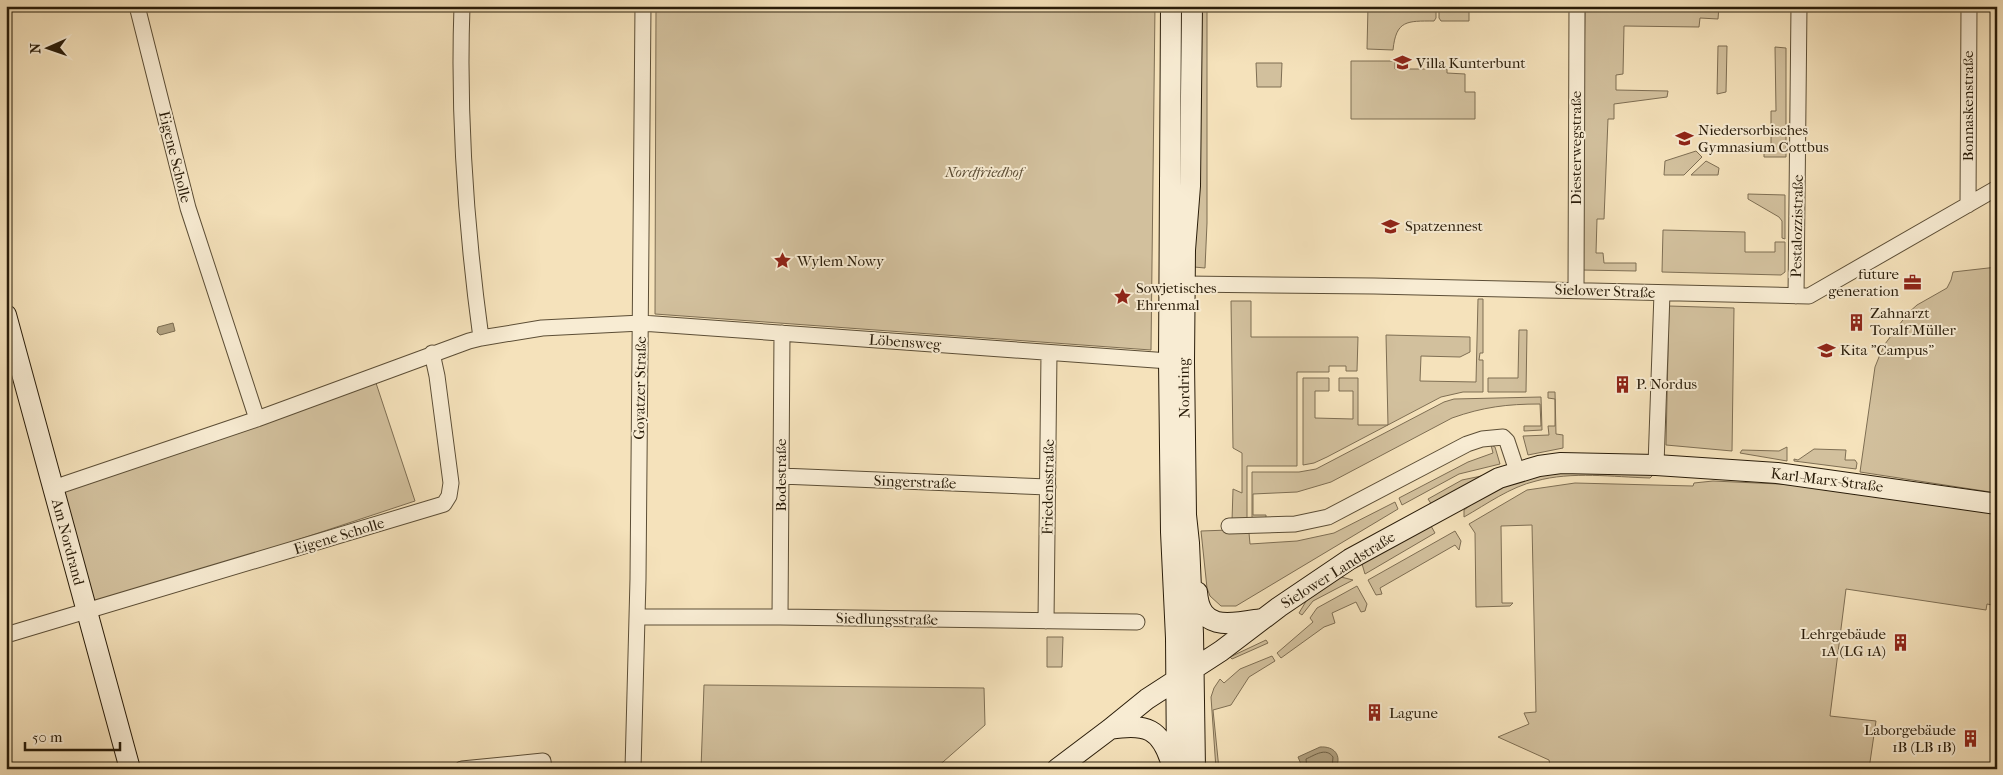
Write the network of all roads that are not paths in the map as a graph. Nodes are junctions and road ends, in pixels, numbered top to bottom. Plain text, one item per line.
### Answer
1 (137, 6) edge
2 (462, 6) edge
3 (643, 6) edge
4 (1170, 6) edge
5 (1192, 6) edge
6 (1577, 6) edge
7 (1799, 6) edge
8 (1969, 6) edge
9 (1997, 188) edge
10 (1968, 205) junction
11 (1184, 284) junction
12 (1576, 290) junction
13 (1662, 292) junction
14 (1796, 296) junction
15 (6, 316) edge
16 (641, 323) junction
17 (782, 333) junction
18 (480, 338) junction
19 (432, 353) junction
20 (1049, 353) junction
21 (1169, 361) junction
22 (257, 419) junction
23 (1656, 464) junction
24 (1517, 471) junction
25 (781, 476) junction
26 (53, 488) junction
27 (1048, 488) junction
28 (1997, 504) edge
29 (1229, 526) dead end
30 (1189, 543) junction
31 (88, 612) junction
32 (780, 617) junction
33 (637, 618) junction
34 (1263, 618) junction
35 (1046, 621) junction
36 (1137, 622) dead end
37 (6, 635) edge
38 (1193, 669) junction
39 (1176, 680) junction
40 (1110, 729) junction
41 (130, 769) edge
42 (462, 769) edge
43 (544, 769) edge
44 (633, 769) edge
45 (1057, 769) edge
46 (1173, 769) edge
47 (1177, 769) edge
48 (1195, 769) edge

1 - 22 street, Eigene Scholle
2 - 18 street
3 - 16 street, Goyatzer Straße
4 - 21 main road, Nordring
5 - 11 main road, Nordring
6 - 12 street, Diesterwegstraße
7 - 14 street, Pestalozzistraße
8 - 10 street, Bonnaskenstraße
9 - 10 street, Sielower Straße
10 - 14 street, Sielower Straße
11 - 12 street, Sielower Straße
11 - 30 main road, Nordring
12 - 13 street, Sielower Straße
13 - 14 street, Sielower Straße
13 - 23 street
15 - 26 main road, Am Nordrand
16 - 17 street, Löbensweg
16 - 18 street
16 - 33 street, Goyatzer Straße
17 - 20 street, Löbensweg
17 - 25 street, Bodestraße
18 - 19 street
19 - 22 street
19 - 31 street, Eigene Scholle
20 - 21 street, Löbensweg
20 - 27 street, Friedensstraße
21 - 39 main road, Nordring
22 - 26 street
23 - 24 main road, Sielower Landstraße
23 - 28 main road, Karl-Marx-Straße
24 - 29 street
24 - 34 main road, Sielower Landstraße
25 - 27 street, Singerstraße
25 - 32 street, Bodestraße
26 - 31 main road, Am Nordrand
27 - 35 street, Friedensstraße
30 - 34 main road
30 - 38 main road, Nordring
31 - 37 street
31 - 41 main road, Am Nordrand
32 - 33 street, Siedlungsstraße
32 - 35 street, Siedlungsstraße
33 - 44 street, Goyatzer Straße
34 - 38 main road, Sielower Landstraße
35 - 36 street, Siedlungsstraße
38 - 39 main road, Sielower Landstraße
38 - 48 main road, Nordring
39 - 40 main road, Sielower Landstraße
39 - 47 main road, Nordring
40 - 45 main road, Sielower Landstraße
40 - 46 main road
42 - 43 street

